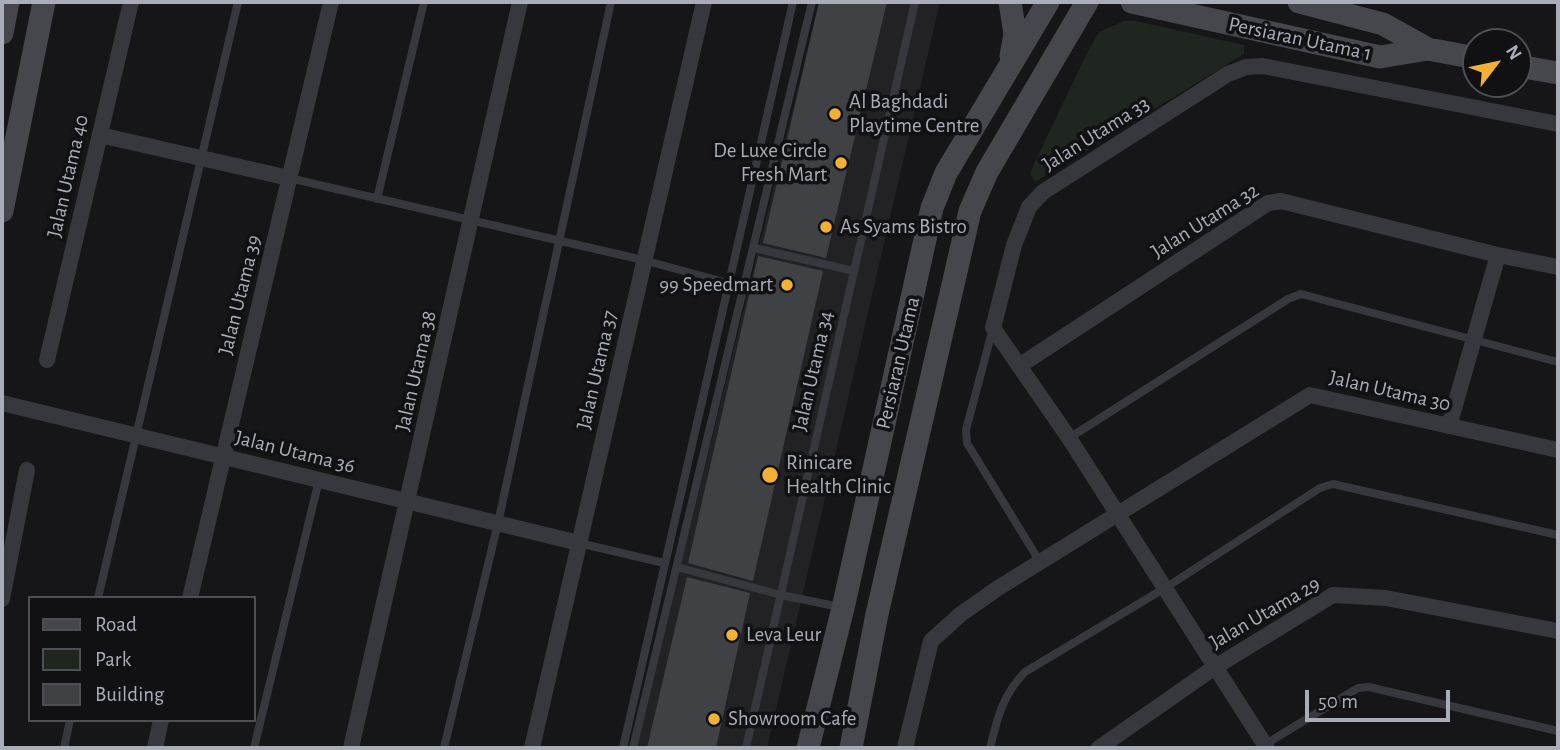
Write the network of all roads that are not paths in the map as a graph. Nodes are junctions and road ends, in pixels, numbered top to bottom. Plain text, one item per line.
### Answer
1 (8, 2) edge
2 (44, 2) edge
3 (131, 2) edge
4 (238, 2) edge
5 (331, 2) edge
6 (424, 2) edge
7 (520, 2) edge
8 (611, 2) edge
9 (704, 2) edge
10 (793, 2) edge
11 (812, 2) edge
12 (915, 2) edge
13 (1010, 2) edge
14 (1048, 2) edge
15 (1087, 2) edge
16 (1132, 2) edge
17 (1299, 2) edge
18 (2, 33) edge
19 (1428, 49) junction
20 (1462, 55) edge
21 (1009, 66) junction
22 (1532, 68) edge
23 (1558, 73) edge
24 (1558, 124) edge
25 (100, 135) junction
26 (202, 159) junction
27 (289, 178) junction
28 (377, 198) junction
29 (2, 211) edge
30 (472, 220) junction
31 (558, 240) junction
32 (754, 248) junction
33 (1498, 255) junction
34 (643, 260) junction
35 (1558, 267) edge
36 (853, 271) junction
37 (728, 283) junction
38 (993, 328) junction
39 (1474, 340) junction
40 (47, 360) dead end
41 (1558, 362) edge
42 (1019, 366) junction
43 (2, 403) edge
44 (1449, 426) junction
45 (134, 435) junction
46 (1069, 438) junction
47 (1558, 450) edge
48 (222, 456) junction
49 (27, 470) dead end
50 (319, 480) junction
51 (408, 501) junction
52 (1117, 514) junction
53 (498, 523) junction
54 (1558, 535) edge
55 (579, 542) junction
56 (1040, 562) junction
57 (664, 563) junction
58 (677, 567) junction
59 (1165, 588) junction
60 (781, 594) junction
61 (98, 596) edge
62 (190, 596) edge
63 (2, 599) edge
64 (843, 608) junction
65 (1558, 631) edge
66 (1215, 667) junction
67 (70, 722) edge
68 (162, 722) edge
69 (1558, 732) edge
70 (1263, 747) edge
71 (64, 748) edge
72 (155, 748) edge
73 (254, 748) edge
74 (351, 748) edge
75 (444, 748) edge
76 (532, 748) edge
77 (623, 748) edge
78 (633, 748) edge
79 (746, 748) edge
80 (808, 748) edge
81 (851, 748) edge
82 (905, 748) edge
83 (990, 748) edge
84 (1100, 748) edge

1 - 18 street
2 - 29 street
3 - 25 street, Jalan Utama 40
4 - 26 lane
5 - 27 street, Jalan Utama 39
6 - 28 lane
7 - 30 street, Jalan Utama 38
8 - 31 lane
9 - 34 street, Jalan Utama 37
10 - 37 lane
11 - 32 lane
12 - 36 lane, Jalan Utama 34
13 - 21 street
14 - 21 street, Persiaran Utama
15 - 81 street, Persiaran Utama
16 - 19 street, Persiaran Utama 1
17 - 19 street, Persiaran Utama 1
19 - 20 street, Persiaran Utama 1
21 - 64 street, Persiaran Utama
22 - 23 street
24 - 38 street, Jalan Utama 33
25 - 26 street
25 - 40 street, Jalan Utama 40
26 - 27 street
26 - 45 lane
27 - 28 lane
27 - 48 street, Jalan Utama 39
28 - 30 lane
30 - 31 lane
30 - 51 street, Jalan Utama 38
31 - 34 lane
31 - 53 lane
32 - 36 lane
32 - 58 lane
33 - 35 street, Jalan Utama 32
33 - 39 street
33 - 42 street, Jalan Utama 32
34 - 37 lane
34 - 55 street, Jalan Utama 37
36 - 60 lane, Jalan Utama 34
37 - 57 lane
38 - 42 street
38 - 56 lane, Jalan Utama 33
39 - 41 lane
39 - 44 street
39 - 46 lane
42 - 46 street
43 - 45 street, Jalan Utama 36
44 - 47 street, Jalan Utama 30
44 - 52 street, Jalan Utama 30
45 - 48 street, Jalan Utama 36
45 - 61 lane
46 - 52 street
48 - 50 street, Jalan Utama 36
48 - 62 street, Jalan Utama 39
49 - 63 street
50 - 51 street, Jalan Utama 36
50 - 73 lane
51 - 53 street, Jalan Utama 36
51 - 74 street, Jalan Utama 38
52 - 56 street, Jalan Utama 30
52 - 59 street
53 - 55 street, Jalan Utama 36
53 - 75 lane
54 - 59 lane
55 - 57 lane
55 - 76 street, Jalan Utama 37
56 - 82 street, Jalan Utama 30
57 - 77 lane
58 - 60 lane
58 - 78 lane
59 - 66 street
59 - 83 lane
60 - 64 lane
60 - 79 lane, Jalan Utama 34
64 - 80 street, Persiaran Utama
65 - 66 street, Jalan Utama 29
66 - 70 street
66 - 84 street, Jalan Utama 29
67 - 71 lane
68 - 72 street
69 - 70 lane

